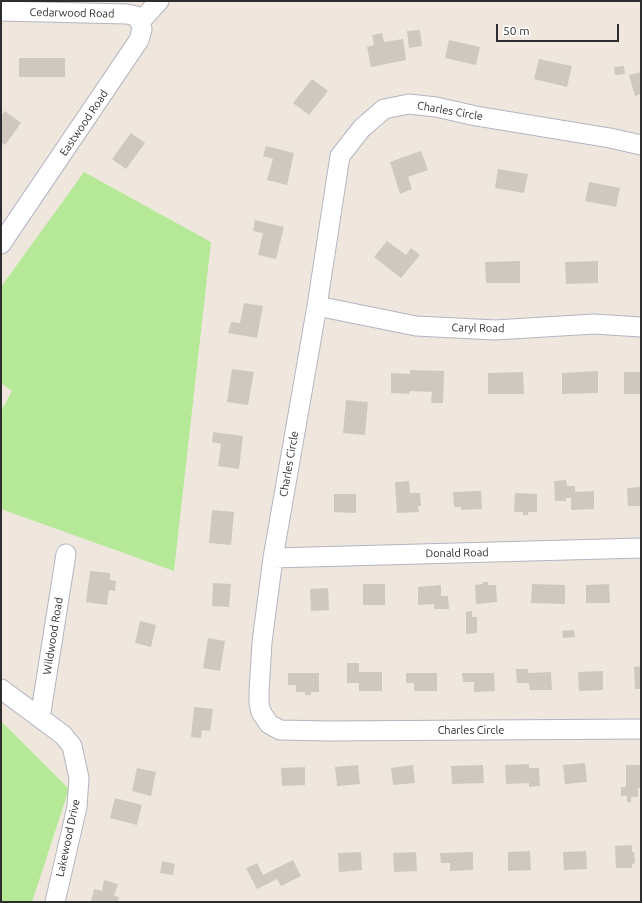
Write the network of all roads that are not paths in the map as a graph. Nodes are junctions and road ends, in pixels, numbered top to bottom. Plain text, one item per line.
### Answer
1 (159, 1) edge
2 (1, 11) edge
3 (140, 22) junction
4 (641, 145) edge
5 (1, 244) edge
6 (317, 306) junction
7 (641, 326) edge
8 (641, 548) edge
9 (66, 554) dead end
10 (272, 558) junction
11 (1, 689) edge
12 (40, 718) junction
13 (641, 729) edge
14 (55, 902) edge

1 - 3 street
2 - 3 street, Cedarwood Road
3 - 5 street, Eastwood Road
4 - 6 street, Charles Circle
6 - 7 street, Caryl Road
6 - 10 street, Charles Circle
8 - 10 street, Donald Road
9 - 12 street, Wildwood Road
10 - 13 street, Charles Circle
11 - 12 street, Lakewood Drive
12 - 14 street, Lakewood Drive

